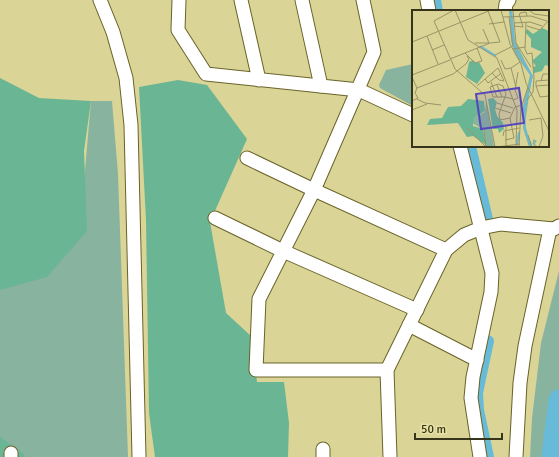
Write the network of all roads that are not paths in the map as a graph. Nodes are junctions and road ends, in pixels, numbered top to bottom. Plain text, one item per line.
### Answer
1 (100, 0) edge
2 (179, 0) edge
3 (241, 0) edge
4 (302, 0) edge
5 (363, 0) edge
6 (427, 0) edge
7 (509, 0) edge
8 (429, 10) edge
9 (505, 10) edge
10 (259, 80) junction
11 (321, 86) junction
12 (359, 90) junction
13 (412, 115) edge
14 (460, 147) edge
15 (247, 158) dead end
16 (314, 190) junction
17 (215, 218) dead end
18 (554, 227) edge
19 (480, 228) junction
20 (446, 250) junction
21 (283, 251) junction
22 (417, 310) junction
23 (409, 326) junction
24 (477, 360) junction
25 (387, 370) junction
26 (139, 457) edge
27 (390, 457) edge
28 (480, 457) edge
29 (516, 457) edge

1 - 26 street
2 - 10 street
3 - 10 street
4 - 11 street
5 - 12 street
6 - 8 street
7 - 9 street
10 - 11 street
11 - 12 street
12 - 13 street
12 - 16 street
14 - 19 street
15 - 16 street
16 - 20 street
16 - 21 street
17 - 21 street
18 - 19 street
18 - 29 street
19 - 20 street
19 - 24 street
20 - 22 street
21 - 22 street
21 - 25 street
22 - 23 street
23 - 24 street
23 - 25 street
24 - 28 street
25 - 27 street

